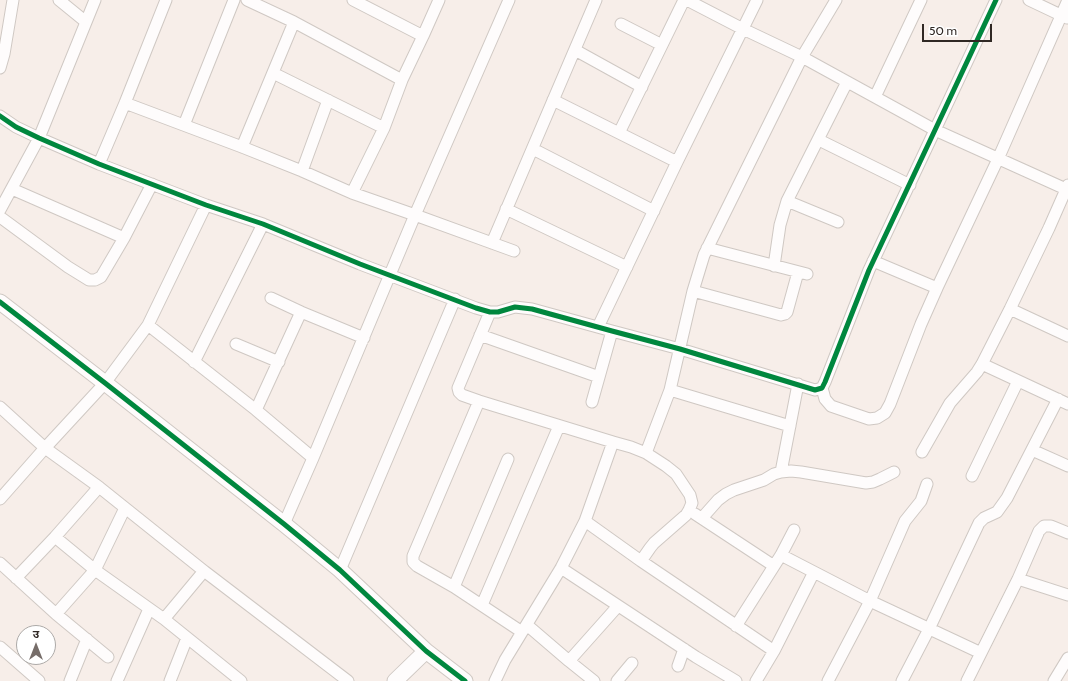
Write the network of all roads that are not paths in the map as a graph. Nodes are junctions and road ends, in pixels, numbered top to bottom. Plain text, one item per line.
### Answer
1 (13, 0) edge
2 (59, 0) edge
3 (95, 0) edge
4 (166, 0) edge
5 (234, 0) edge
6 (247, 0) edge
7 (353, 0) edge
8 (439, 0) edge
9 (509, 0) edge
10 (596, 0) edge
11 (686, 0) edge
12 (757, 0) edge
13 (836, 0) edge
14 (921, 0) edge
15 (996, 0) edge
16 (1029, 0) edge
17 (1068, 0) edge
18 (374, 5) edge
19 (1065, 16) edge
20 (86, 22) junction
21 (294, 22) junction
22 (621, 24) dead end
23 (743, 28) junction
24 (423, 36) junction
25 (662, 45) junction
26 (574, 50) junction
27 (802, 57) junction
28 (0, 68) edge
29 (272, 73) junction
30 (402, 80) junction
31 (847, 82) junction
32 (642, 87) junction
33 (875, 97) junction
34 (328, 100) junction
35 (553, 100) junction
36 (125, 103) junction
37 (0, 116) edge
38 (184, 125) junction
39 (384, 128) junction
40 (936, 130) junction
41 (620, 133) junction
42 (39, 138) junction
43 (819, 140) junction
44 (242, 148) junction
45 (533, 149) junction
46 (998, 159) junction
47 (677, 162) junction
48 (99, 164) junction
49 (302, 171) junction
50 (152, 184) junction
51 (910, 185) junction
52 (1067, 188) edge
53 (12, 189) junction
54 (352, 193) junction
55 (787, 201) junction
56 (206, 205) junction
57 (506, 209) junction
58 (0, 210) edge
59 (654, 211) junction
60 (416, 215) junction
61 (0, 217) edge
62 (838, 222) dead end
63 (263, 224) junction
64 (124, 238) junction
65 (492, 243) junction
66 (708, 248) junction
67 (514, 251) dead end
68 (873, 261) junction
69 (774, 266) junction
70 (627, 267) junction
71 (390, 275) junction
72 (937, 288) junction
73 (693, 291) junction
74 (271, 298) dead end
75 (455, 299) junction
76 (0, 302) edge
77 (1010, 309) junction
78 (301, 312) junction
79 (490, 312) junction
80 (148, 326) junction
81 (598, 327) junction
82 (612, 332) junction
83 (480, 335) junction
84 (1068, 336) edge
85 (364, 338) junction
86 (236, 344) dead end
87 (680, 349) junction
88 (194, 362) junction
89 (278, 362) junction
90 (982, 364) junction
91 (599, 377) junction
92 (1018, 381) junction
93 (106, 383) junction
94 (798, 384) junction
95 (822, 388) junction
96 (670, 390) junction
97 (1063, 401) edge
98 (479, 402) junction
99 (592, 402) dead end
100 (0, 407) edge
101 (256, 410) junction
102 (559, 426) junction
103 (790, 426) junction
104 (613, 442) junction
105 (45, 448) junction
106 (1032, 450) junction
107 (922, 452) dead end
108 (646, 453) junction
109 (313, 458) junction
110 (508, 459) dead end
111 (1068, 466) edge
112 (781, 472) junction
113 (894, 472) dead end
114 (972, 476) dead end
115 (927, 484) dead end
116 (99, 487) junction
117 (0, 499) edge
118 (125, 508) junction
119 (689, 510) junction
120 (702, 518) junction
121 (585, 521) junction
122 (284, 524) junction
123 (794, 530) dead end
124 (1068, 533) edge
125 (55, 537) junction
126 (781, 555) junction
127 (641, 561) junction
128 (0, 563) edge
129 (774, 566) junction
130 (561, 568) junction
131 (95, 570) junction
132 (340, 570) junction
133 (204, 572) junction
134 (814, 572) junction
135 (16, 578) junction
136 (1018, 580) junction
137 (454, 587) junction
138 (1068, 595) edge
139 (870, 601) junction
140 (482, 605) junction
141 (618, 606) junction
142 (149, 609) junction
143 (56, 614) junction
144 (164, 619) junction
145 (736, 626) junction
146 (525, 629) junction
147 (929, 629) junction
148 (187, 638) junction
149 (87, 639) junction
150 (0, 647) edge
151 (684, 649) junction
152 (426, 650) junction
153 (774, 651) junction
154 (981, 653) junction
155 (108, 657) dead end
156 (1068, 658) edge
157 (569, 661) junction
158 (632, 663) dead end
159 (678, 666) dead end
160 (39, 681) edge
161 (70, 681) edge
162 (117, 681) edge
163 (170, 681) edge
164 (241, 681) edge
165 (348, 681) edge
166 (395, 681) edge
167 (465, 681) edge
168 (495, 681) edge
169 (594, 681) edge
170 (617, 681) edge
171 (736, 681) edge
172 (756, 681) edge
173 (828, 681) edge
174 (902, 681) edge
175 (967, 681) edge
176 (1054, 681) edge

1 - 28 street
2 - 20 street
3 - 20 street
4 - 36 street
5 - 38 street
6 - 21 street
7 - 18 street
8 - 24 street
9 - 60 street
10 - 26 street
11 - 23 street
11 - 25 street
12 - 23 street
13 - 27 street
14 - 33 street
15 - 40 street
16 - 19 street
17 - 19 street
18 - 24 street
19 - 46 street
20 - 42 street
21 - 29 street
21 - 30 street
22 - 25 street
23 - 27 street
23 - 47 street
24 - 30 street
25 - 32 street
26 - 32 street
26 - 35 street
27 - 31 street
27 - 66 street
29 - 34 street
29 - 44 street
30 - 39 street
31 - 33 street
31 - 43 street
32 - 41 street
33 - 40 street
34 - 39 street
34 - 49 street
35 - 41 street
35 - 45 street
36 - 38 street
36 - 48 street
37 - 42 street
38 - 44 street
39 - 54 street
40 - 46 street
40 - 51 street
41 - 47 street
42 - 48 street
42 - 53 street
43 - 51 street
43 - 55 street
44 - 49 street
45 - 57 street
45 - 59 street
46 - 52 street
46 - 72 street
47 - 59 street
48 - 50 street
49 - 54 street
50 - 56 street
50 - 64 street
51 - 68 street
52 - 77 street
53 - 58 street
53 - 64 street
54 - 60 street
55 - 62 street
55 - 69 street
56 - 63 street
56 - 80 street
57 - 65 street
57 - 70 street
59 - 70 street
60 - 65 street
60 - 71 street
61 - 64 street
63 - 71 street
63 - 88 street
65 - 67 street
66 - 69 street
66 - 73 street
68 - 72 street
68 - 95 street
69 - 73 street
70 - 81 street
71 - 75 street
71 - 85 street
72 - 95 street
73 - 87 street
74 - 78 street
75 - 79 street
75 - 132 street
76 - 93 street
77 - 84 street
77 - 90 street
78 - 85 street
78 - 89 street
79 - 81 street
79 - 83 street
80 - 88 street
80 - 93 street
81 - 82 street
82 - 87 street
82 - 91 street
83 - 91 street
83 - 98 street
85 - 109 street
86 - 89 street
87 - 94 street
87 - 96 street
88 - 101 street
89 - 101 street
90 - 92 street
90 - 107 street
91 - 99 street
92 - 97 street
92 - 114 street
93 - 105 street
93 - 122 street
94 - 95 street
94 - 103 street
96 - 103 street
96 - 108 street
97 - 106 street
98 - 102 street
98 - 137 street
100 - 105 street
101 - 109 street
102 - 104 street
102 - 140 street
103 - 112 street
104 - 108 street
104 - 121 street
105 - 116 street
105 - 117 street
106 - 111 street
106 - 147 street
108 - 119 street
109 - 122 street
110 - 137 street
112 - 113 street
112 - 120 street
115 - 139 street
116 - 118 street
116 - 125 street
118 - 131 street
118 - 133 street
119 - 120 street
119 - 127 street
120 - 129 street
121 - 127 street
121 - 130 street
122 - 132 street
123 - 126 street
124 - 136 street
125 - 131 street
125 - 135 street
126 - 129 street
126 - 134 street
127 - 145 street
128 - 135 street
129 - 145 street
130 - 141 street
130 - 146 street
131 - 142 street
131 - 143 street
132 - 152 street
133 - 144 street
133 - 165 street
134 - 139 street
134 - 153 street
135 - 143 street
136 - 138 street
136 - 154 street
137 - 140 street
139 - 147 street
139 - 173 street
140 - 146 street
141 - 151 street
141 - 157 street
142 - 144 street
142 - 162 street
143 - 149 street
144 - 148 street
145 - 153 street
146 - 157 street
146 - 168 street
147 - 154 street
147 - 174 street
148 - 163 street
148 - 164 street
149 - 155 street
149 - 161 street
150 - 160 street
151 - 159 street
151 - 171 street
152 - 166 street
152 - 167 street
153 - 172 street
154 - 175 street
156 - 176 street
157 - 169 street
158 - 170 street

